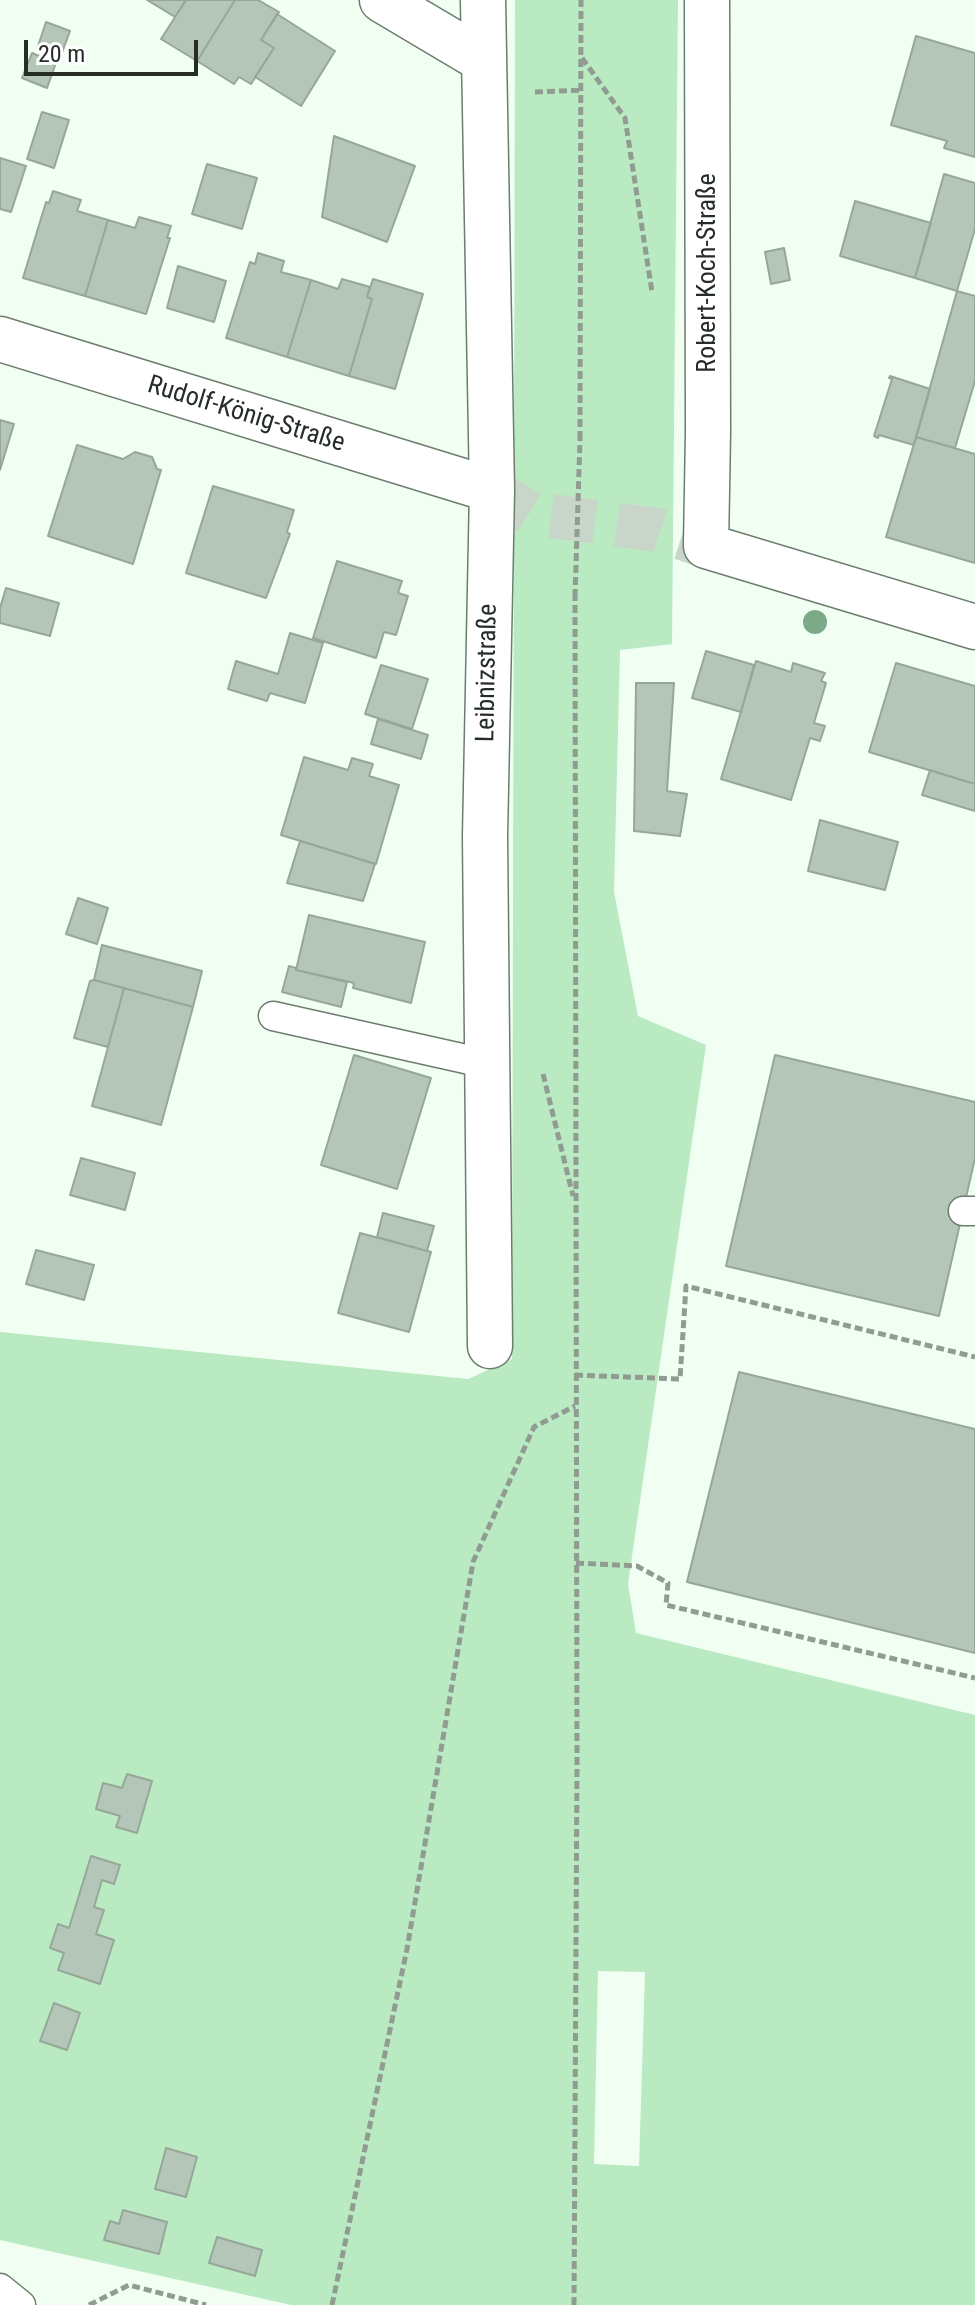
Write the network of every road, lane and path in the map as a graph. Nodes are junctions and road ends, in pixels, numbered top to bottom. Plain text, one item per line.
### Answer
1 (382, 0) edge
2 (483, 0) edge
3 (581, 0) edge
4 (707, 0) edge
5 (581, 56) junction
6 (483, 60) junction
7 (582, 90) junction
8 (570, 92) dead end
9 (653, 299) dead end
10 (0, 339) edge
11 (492, 490) junction
12 (975, 627) edge
13 (273, 1016) dead end
14 (488, 1064) junction
15 (490, 1346) dead end
16 (975, 1357) edge
17 (575, 1375) junction
18 (575, 1406) junction
19 (576, 1563) junction
20 (975, 1678) edge
21 (0, 2288) edge
22 (21, 2305) edge
23 (89, 2305) edge
24 (206, 2305) edge
25 (332, 2305) edge
26 (574, 2305) edge

1 - 6 street
2 - 6 street, Leibnizstraße
3 - 5 path
4 - 12 street, Robert-Koch-Straße
5 - 7 path
5 - 9 path
6 - 11 street, Leibnizstraße
7 - 8 path
7 - 17 path, bridge
10 - 11 street, Rudolf-König-Straße
11 - 14 street, Leibnizstraße
13 - 14 lane
14 - 15 street, Leibnizstraße
16 - 17 path
17 - 18 path
18 - 19 path
18 - 25 path
19 - 20 path
19 - 26 path
21 - 22 lane
23 - 24 path

